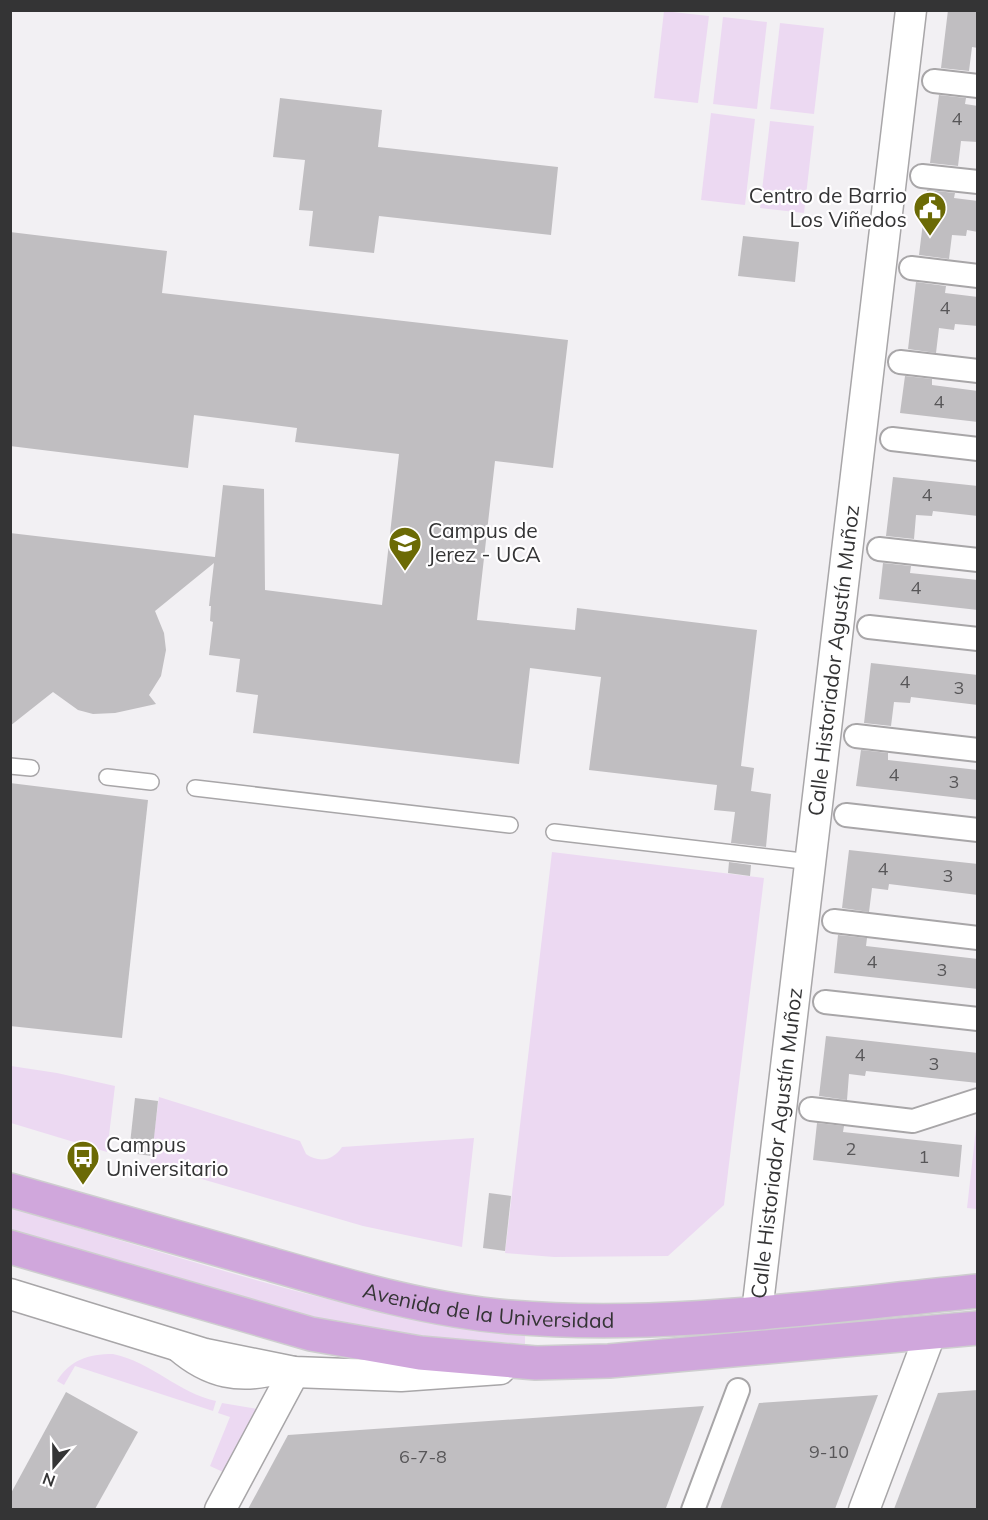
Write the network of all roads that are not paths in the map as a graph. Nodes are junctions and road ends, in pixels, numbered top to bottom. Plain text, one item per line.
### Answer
1 (911, 10) edge
2 (934, 81) dead end
3 (978, 86) edge
4 (922, 176) dead end
5 (978, 182) edge
6 (911, 268) dead end
7 (978, 276) edge
8 (900, 362) dead end
9 (978, 371) edge
10 (892, 439) dead end
11 (978, 449) edge
12 (879, 549) dead end
13 (978, 560) edge
14 (868, 627) dead end
15 (978, 639) edge
16 (856, 736) dead end
17 (978, 750) edge
18 (10, 766) edge
19 (31, 768) dead end
20 (107, 777) dead end
21 (151, 782) dead end
22 (195, 788) dead end
23 (846, 816) dead end
24 (510, 825) dead end
25 (978, 830) edge
26 (554, 832) dead end
27 (811, 862) junction
28 (834, 921) dead end
29 (978, 938) edge
30 (825, 1002) dead end
31 (978, 1019) edge
32 (978, 1100) edge
33 (812, 1109) dead end
34 (10, 1190) edge
35 (10, 1247) edge
36 (978, 1291) edge
37 (10, 1294) edge
38 (758, 1312) junction
39 (978, 1328) edge
40 (931, 1332) junction
41 (536, 1363) junction
42 (294, 1372) junction
43 (738, 1390) dead end
44 (220, 1509) edge
45 (693, 1509) edge
46 (864, 1509) edge

1 - 27 street, Calle Historiador Agustín Muñoz
2 - 3 street
4 - 5 street
6 - 7 street
8 - 9 street
10 - 11 street
12 - 13 street
14 - 15 street
16 - 17 street
18 - 19 lane
20 - 21 lane
22 - 24 lane
23 - 25 street
26 - 27 lane
27 - 38 street, Calle Historiador Agustín Muñoz
28 - 29 street
30 - 31 street
32 - 33 street
34 - 38 main road, Avenida de la Universidad
35 - 41 main road, Avenida de la Universidad
36 - 38 main road, Avenida de la Universidad
37 - 42 street, Avenida de la Universidad
39 - 40 main road, Avenida de la Universidad
40 - 41 main road, Avenida de la Universidad
40 - 46 street
41 - 42 street, Avenida de la Universidad
42 - 44 street
43 - 45 street

